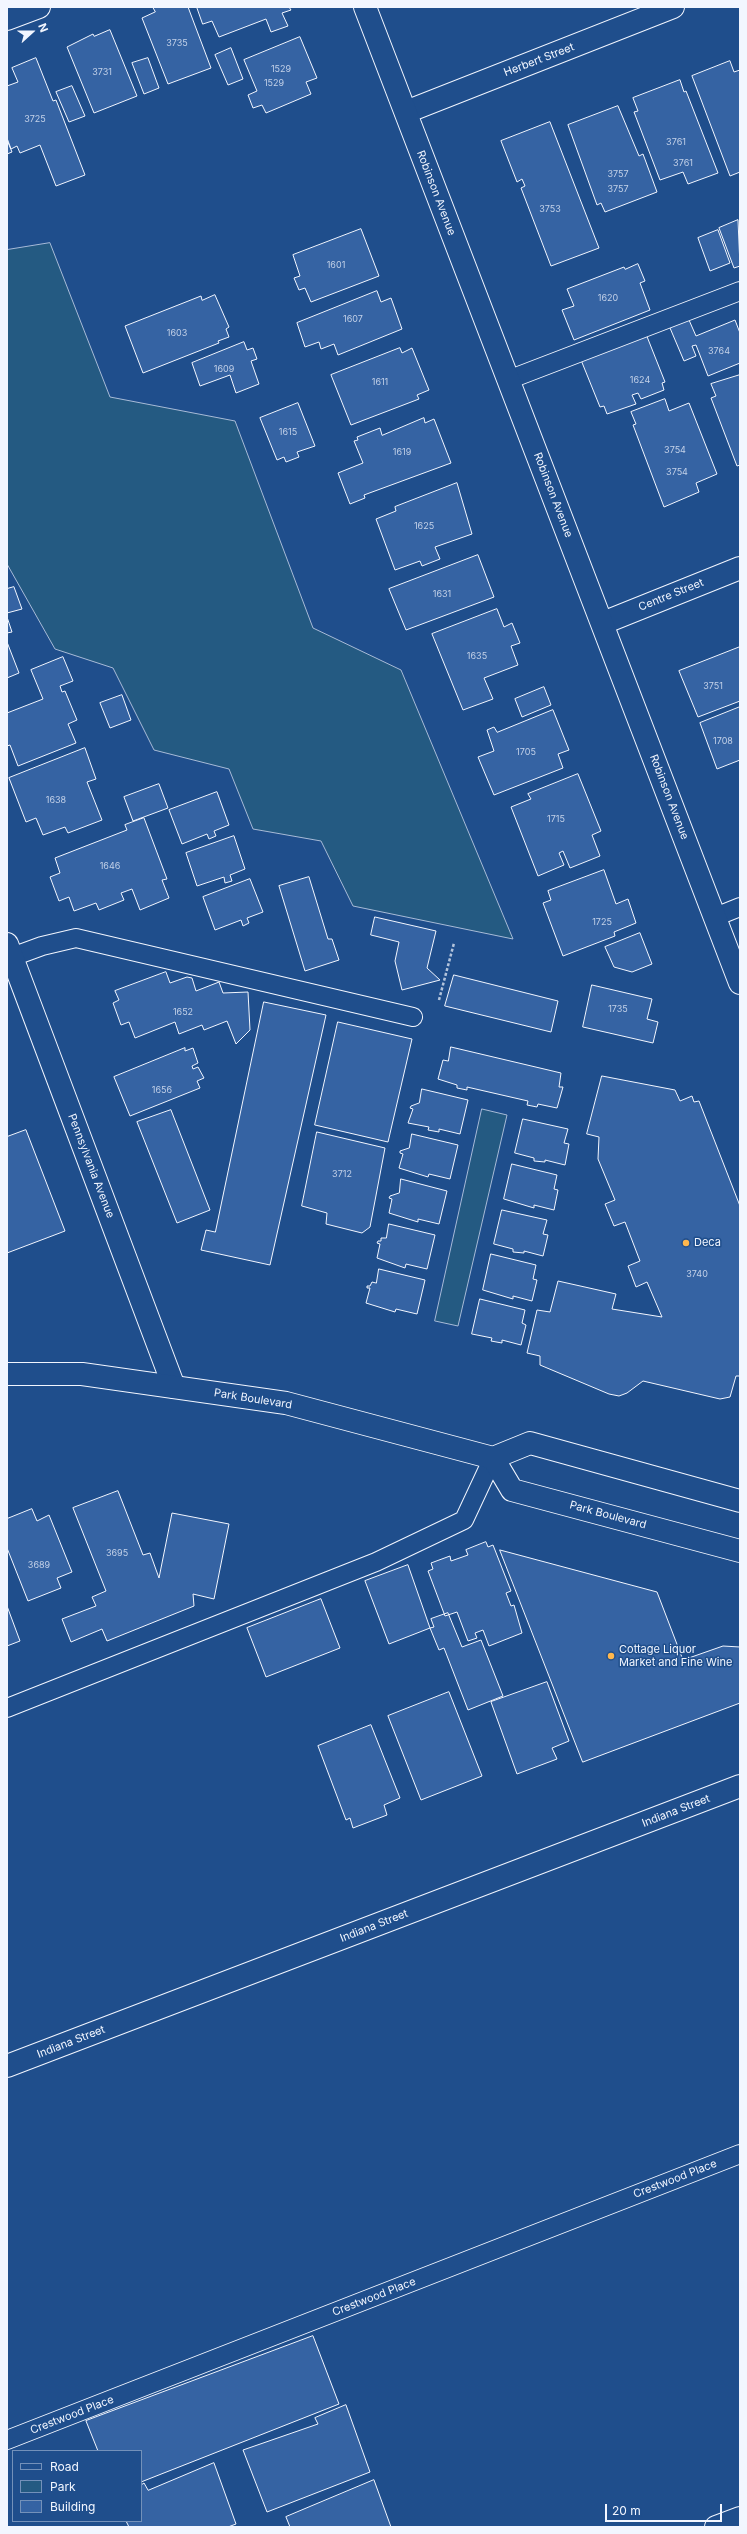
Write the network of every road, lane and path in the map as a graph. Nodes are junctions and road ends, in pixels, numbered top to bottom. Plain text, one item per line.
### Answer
1 (39, 7) edge
2 (365, 7) edge
3 (673, 7) edge
4 (7, 19) edge
5 (406, 112) junction
6 (740, 291) edge
7 (508, 380) junction
8 (740, 568) edge
9 (603, 623) junction
10 (740, 907) edge
11 (715, 917) junction
12 (454, 943) dead end
13 (9, 951) edge
14 (740, 983) edge
15 (438, 1004) dead end
16 (413, 1017) dead end
17 (7, 1374) edge
18 (174, 1388) junction
19 (493, 1458) junction
20 (740, 1501) edge
21 (740, 1551) edge
22 (7, 1708) edge
23 (740, 1786) edge
24 (7, 2066) edge
25 (740, 2154) edge
26 (7, 2440) edge
27 (740, 2518) edge
28 (716, 2527) edge

1 - 4 main road
2 - 5 main road, Robinson Avenue
3 - 5 main road, Herbert Street
5 - 7 main road, Robinson Avenue
6 - 7 lane
7 - 9 main road, Robinson Avenue
8 - 9 main road, Centre Street
9 - 11 main road, Robinson Avenue
10 - 11 lane
11 - 14 main road, Robinson Avenue
12 - 15 path
13 - 16 lane
13 - 18 main road, Pennsylvania Avenue
17 - 18 main road, Park Boulevard
18 - 19 main road, Park Boulevard
19 - 20 main road
19 - 21 main road, Park Boulevard
19 - 22 lane
23 - 24 main road, Indiana Street
25 - 26 lane, Crestwood Place
27 - 28 main road

